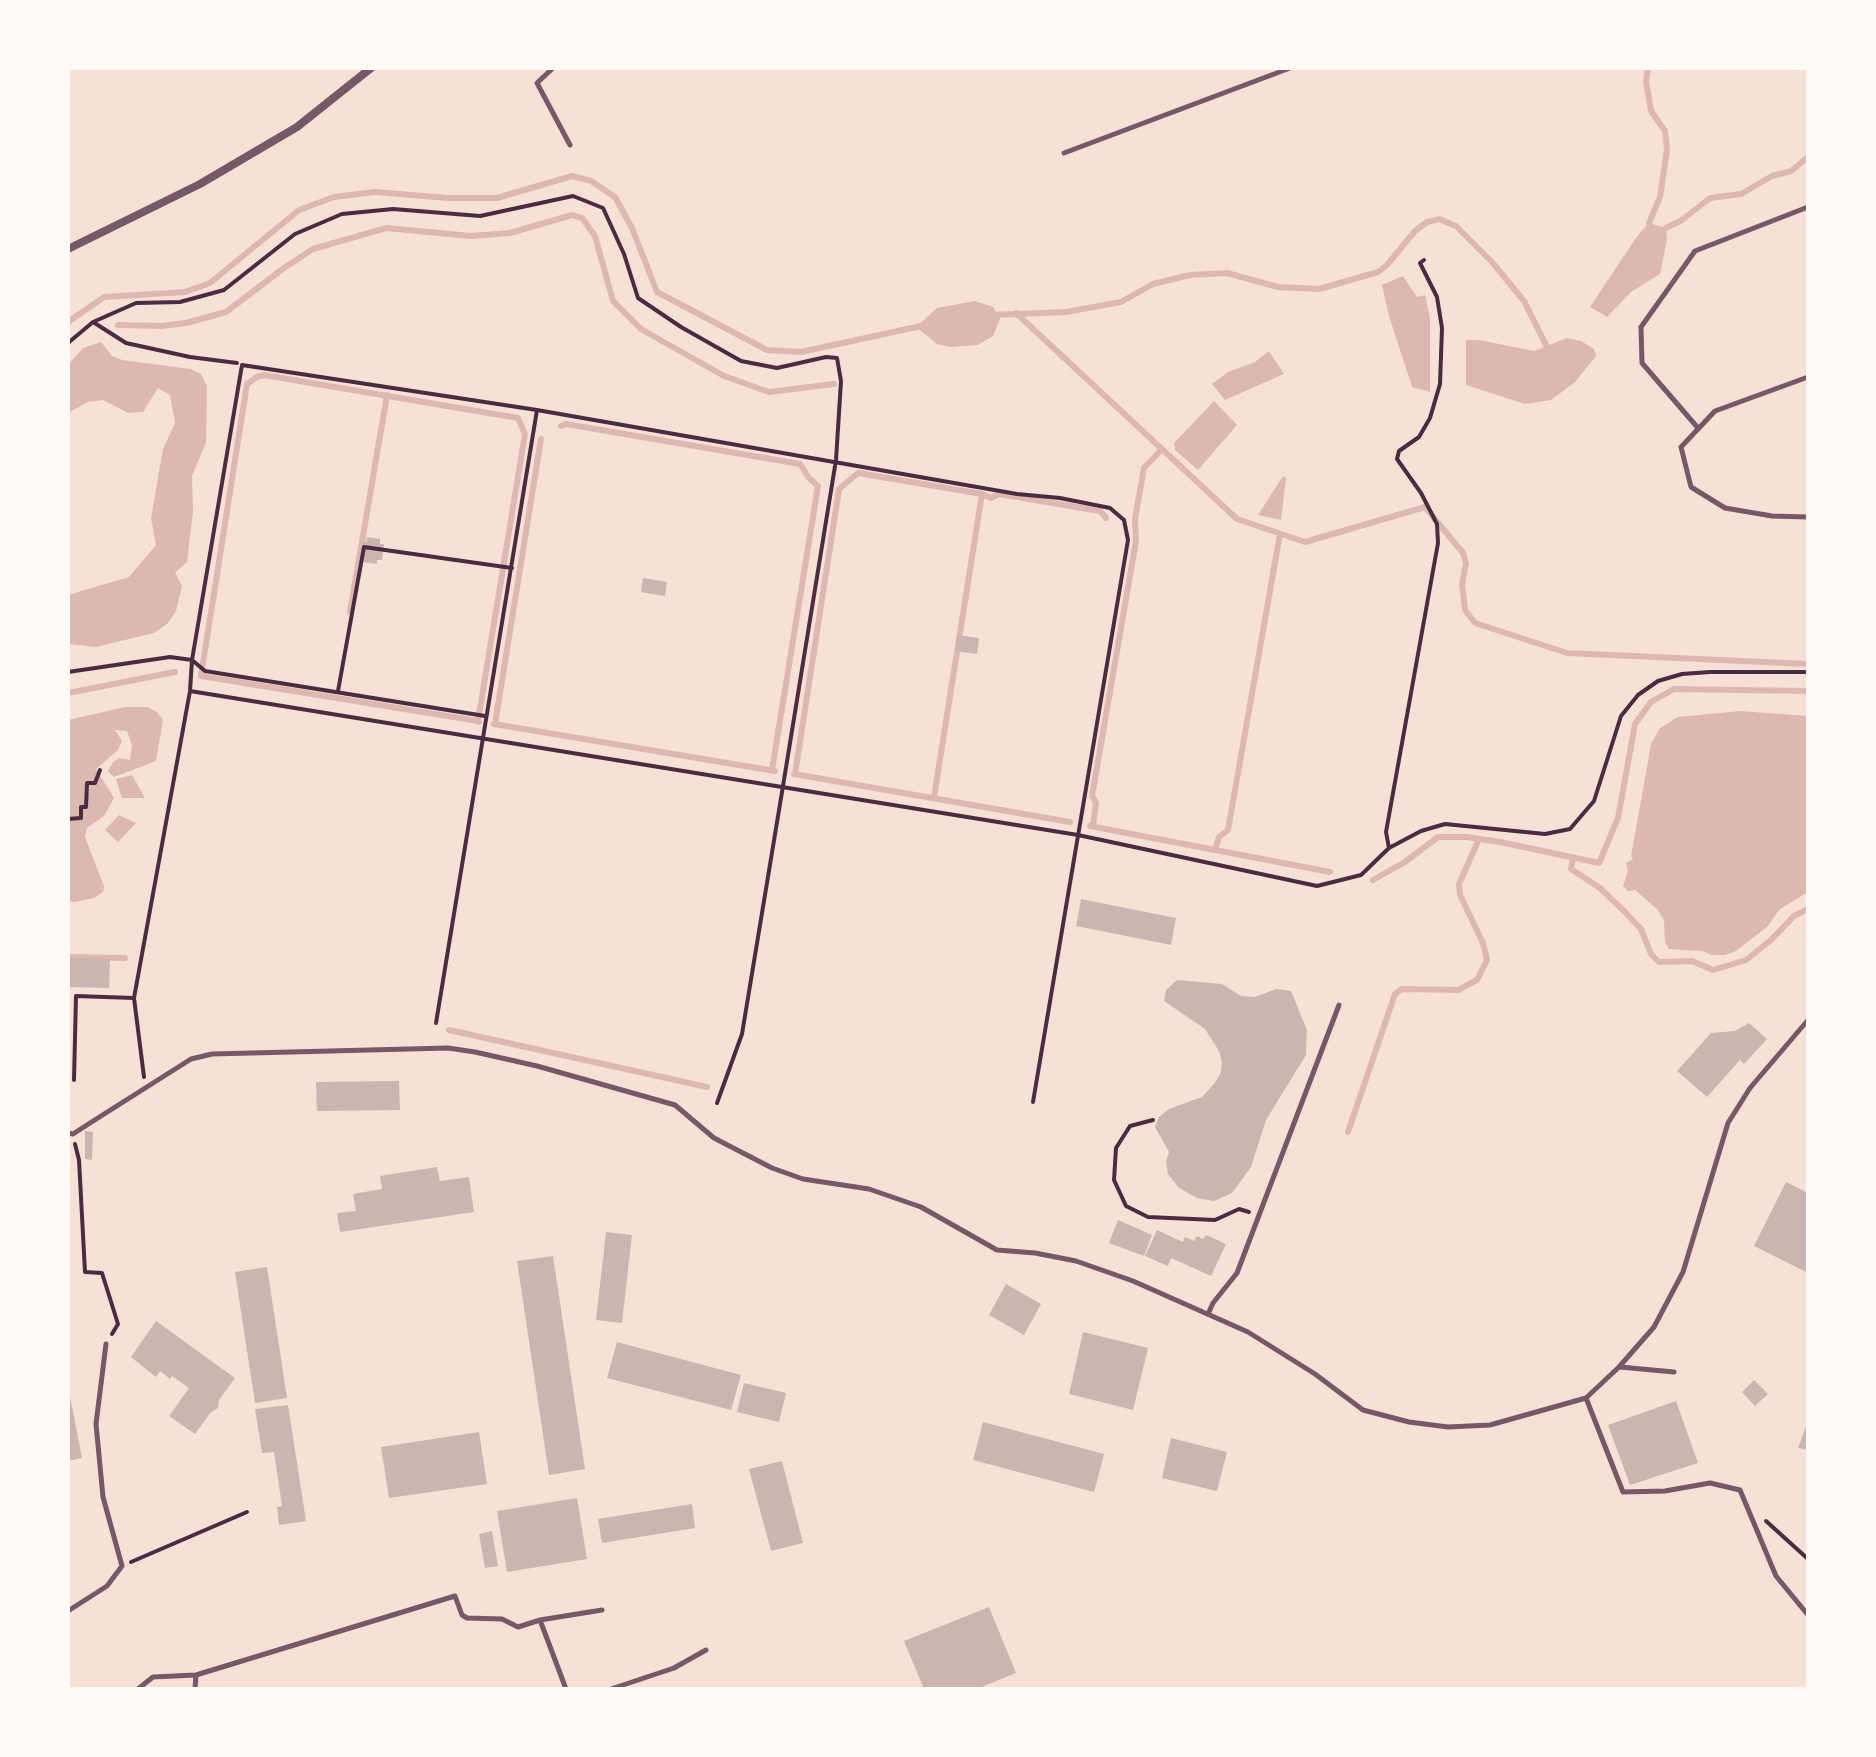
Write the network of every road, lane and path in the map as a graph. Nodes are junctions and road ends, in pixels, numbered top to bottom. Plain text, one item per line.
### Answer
1 (371, 68) edge
2 (553, 68) edge
3 (1290, 68) edge
4 (570, 145) dead end
5 (1064, 153) dead end
6 (1808, 207) edge
7 (68, 249) edge
8 (1424, 260) dead end
9 (93, 322) junction
10 (68, 343) edge
11 (237, 363) dead end
12 (1808, 377) edge
13 (537, 410) junction
14 (1698, 428) junction
15 (836, 460) junction
16 (1808, 517) edge
17 (512, 568) junction
18 (192, 660) junction
19 (68, 672) edge
20 (1808, 672) edge
21 (190, 691) junction
22 (338, 691) junction
23 (485, 716) junction
24 (482, 738) junction
25 (100, 770) dead end
26 (783, 786) junction
27 (68, 819) edge
28 (1078, 835) junction
29 (1389, 848) junction
30 (134, 998) junction
31 (1339, 1005) dead end
32 (1808, 1020) edge
33 (436, 1023) dead end
34 (74, 1080) dead end
35 (146, 1087) junction
36 (1033, 1102) dead end
37 (717, 1103) dead end
38 (1153, 1120) dead end
39 (68, 1133) edge
40 (79, 1160) dead end
41 (1259, 1216) junction
42 (1208, 1314) junction
43 (106, 1344) joint
44 (1619, 1367) junction
45 (1674, 1372) dead end
46 (1586, 1398) junction
47 (1747, 1503) junction
48 (247, 1512) dead end
49 (1808, 1559) edge
50 (122, 1566) junction
51 (602, 1610) dead end
52 (68, 1611) edge
53 (1808, 1615) edge
54 (540, 1620) junction
55 (706, 1650) dead end
56 (196, 1675) junction
57 (138, 1689) edge
58 (195, 1689) edge
59 (566, 1689) edge
60 (611, 1689) edge

1 - 7 street
2 - 4 lane
3 - 5 lane
6 - 14 lane
8 - 29 path
9 - 10 path
9 - 11 path
9 - 15 path
12 - 14 lane
13 - 15 path
13 - 17 path
13 - 18 path
14 - 16 lane
15 - 26 path
15 - 28 path
17 - 22 path
17 - 23 path
18 - 19 path
18 - 21 path
18 - 22 path
20 - 29 path
21 - 24 path
21 - 30 path
22 - 23 path
23 - 24 path
24 - 26 path
24 - 33 path
25 - 27 path
26 - 28 path
26 - 37 path
28 - 29 path
28 - 36 path
30 - 34 path
30 - 35 path
31 - 41 lane
32 - 44 lane
35 - 39 lane
35 - 42 lane
38 - 41 path
40 - 43 path
41 - 42 lane
42 - 46 lane
43 - 50 lane
44 - 45 lane
44 - 46 lane
46 - 47 lane
47 - 49 path
47 - 53 lane
48 - 50 path
50 - 52 lane
51 - 54 lane
54 - 56 lane
54 - 59 lane
55 - 60 lane
56 - 57 lane
56 - 58 lane

